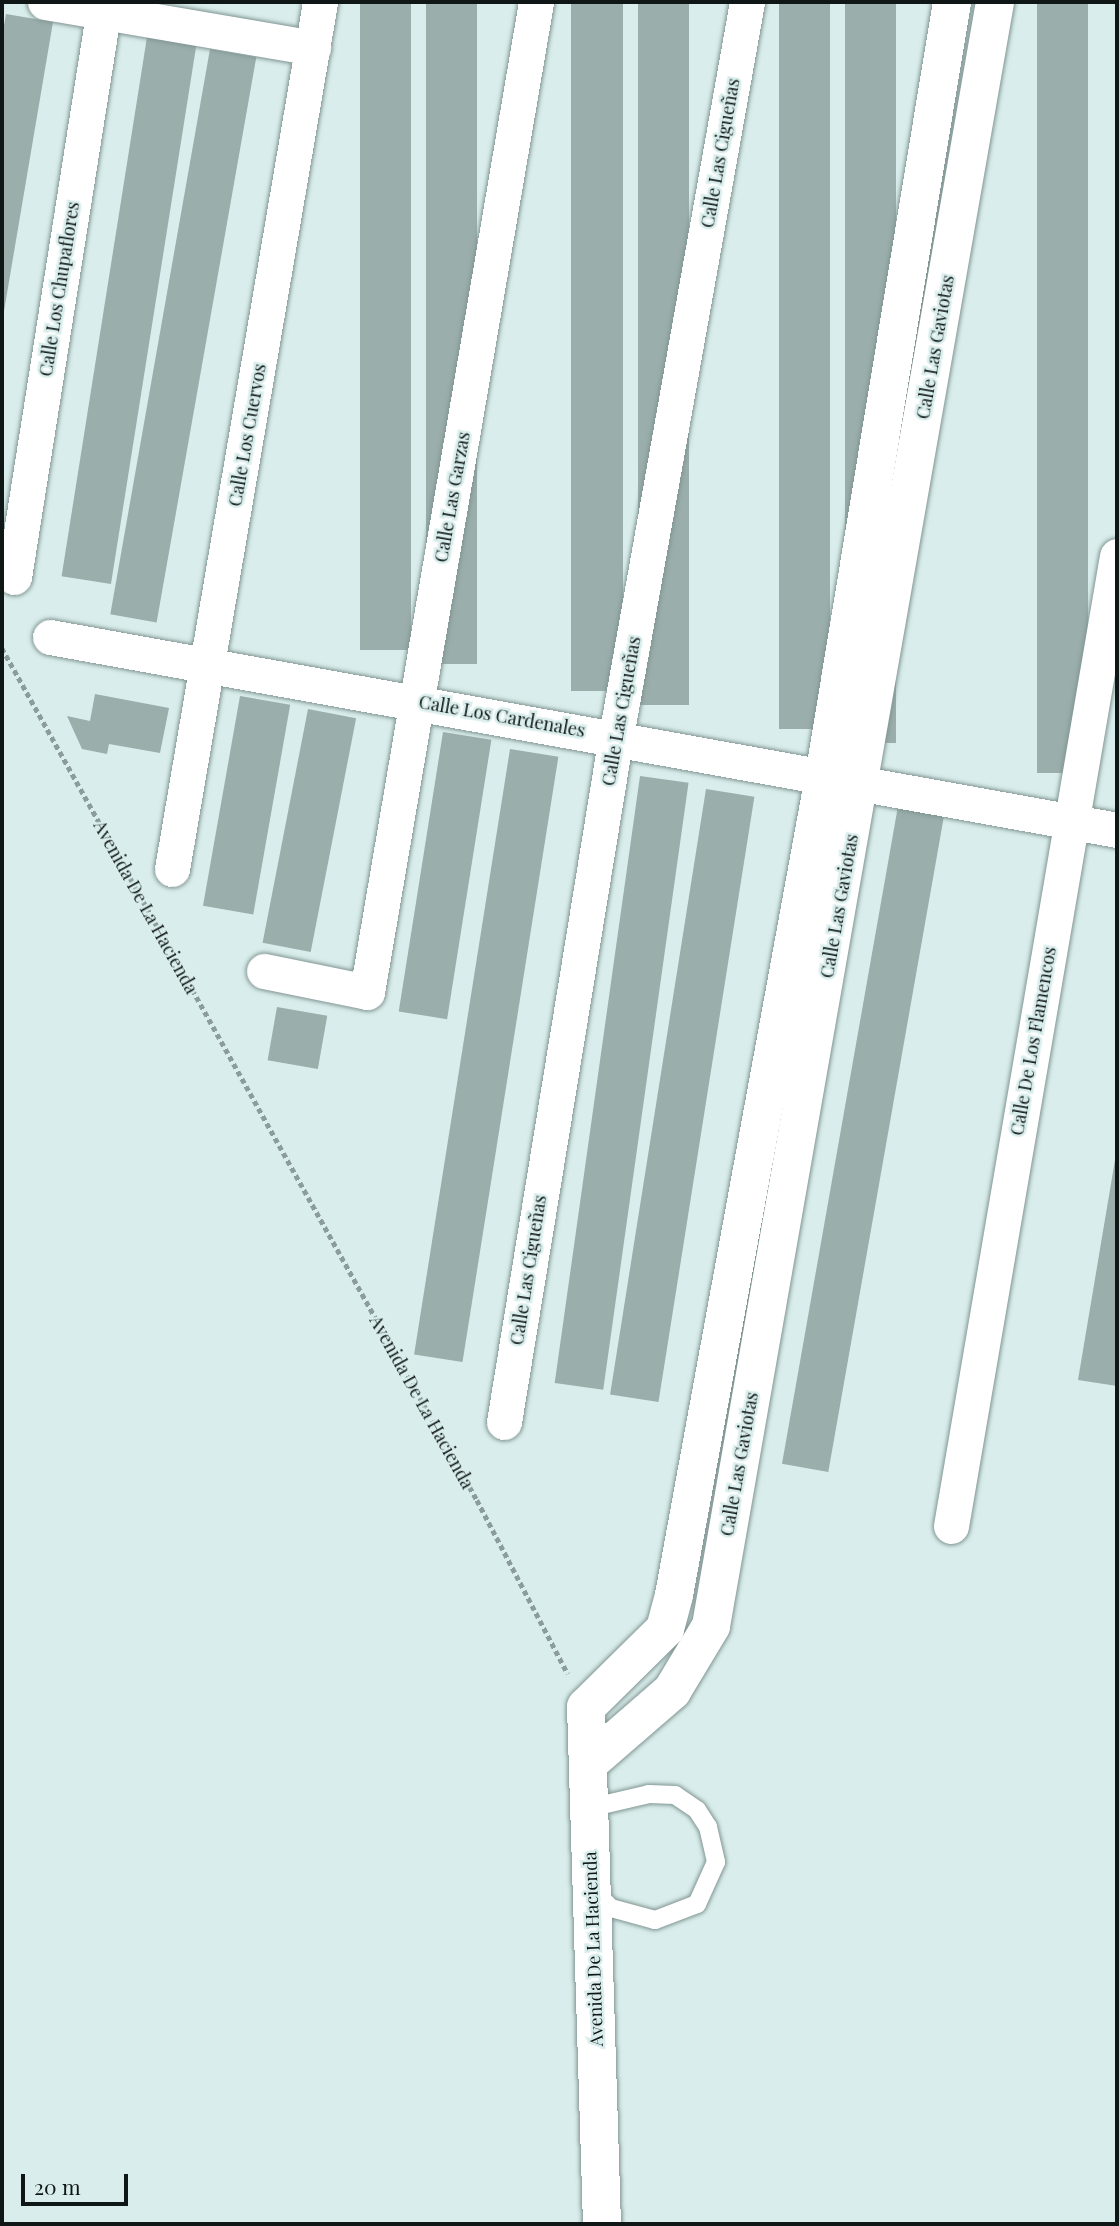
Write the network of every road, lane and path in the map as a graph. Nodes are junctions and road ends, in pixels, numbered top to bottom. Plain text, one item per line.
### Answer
1 (46, 2) edge
2 (320, 2) edge
3 (536, 2) edge
4 (747, 2) edge
5 (952, 2) edge
6 (995, 2) edge
7 (104, 6) edge
8 (313, 48) junction
9 (1117, 556) edge
10 (14, 577) dead end
11 (50, 637) dead end
12 (2, 648) edge
13 (207, 664) junction
14 (417, 701) junction
15 (616, 736) junction
16 (824, 777) junction
17 (861, 779) junction
18 (1070, 822) junction
19 (1117, 830) edge
20 (172, 869) dead end
21 (264, 971) dead end
22 (504, 1422) dead end
23 (951, 1526) dead end
24 (665, 1629) junction
25 (695, 1659) junction
26 (586, 1707) junction
27 (589, 1763) junction
28 (589, 1808) junction
29 (591, 1886) junction
30 (602, 2224) edge

1 - 7 street
2 - 8 street, Calle Los Cuervos
3 - 14 street, Calle Las Garzas
4 - 15 street, Calle Las Cigueñas
5 - 16 street
6 - 17 street, Calle Las Gaviotas
7 - 8 street
7 - 10 street, Calle Los Chupaflores
8 - 13 street, Calle Los Cuervos
9 - 18 street, Calle De Los Flamencos
11 - 13 street, Calle Los Cardenales
12 - 26 path, Avenida De La Hacienda
13 - 14 street, Calle Los Cardenales
13 - 20 street, Calle Los Cuervos
14 - 15 street, Calle Los Cardenales
14 - 21 street, Calle Las Garzas
15 - 16 street, Calle Los Cardenales
15 - 22 street, Calle Las Cigueñas
16 - 17 street, Calle Los Cardenales
16 - 24 street
17 - 18 street, Calle Los Cardenales
17 - 25 street, Calle Las Gaviotas
18 - 19 street, Calle Los Cardenales
18 - 23 street, Calle De Los Flamencos
24 - 25 street
24 - 26 street
25 - 27 street, Calle Las Gaviotas
26 - 27 street, Avenida De La Hacienda
27 - 28 street, Avenida De La Hacienda
28 - 29 street, Avenida De La Hacienda
28 - 29 lane
29 - 30 street, Avenida De La Hacienda

